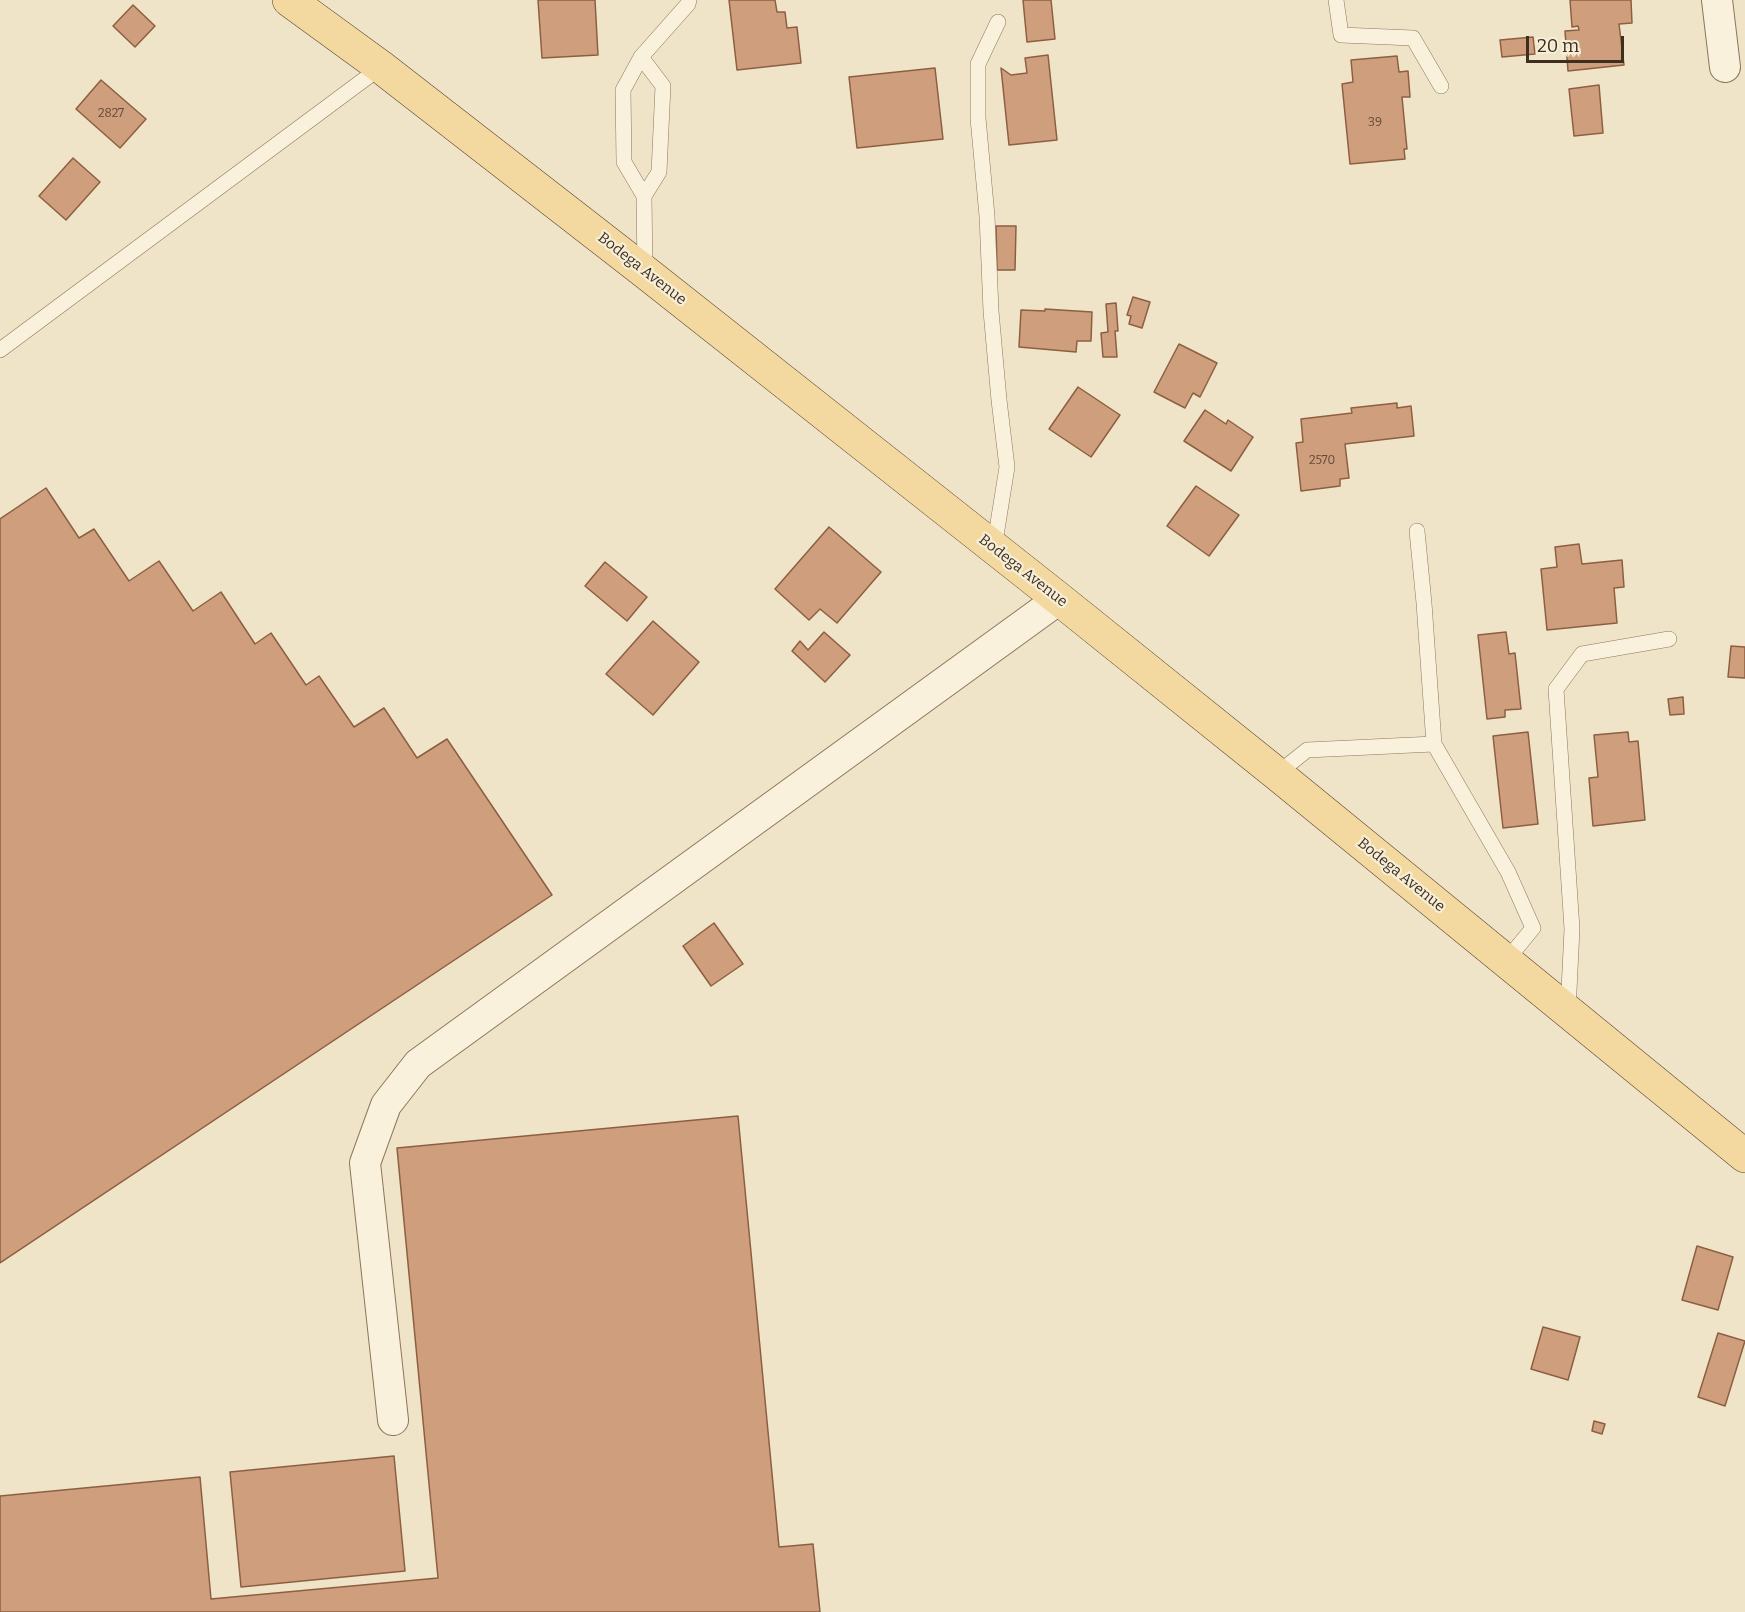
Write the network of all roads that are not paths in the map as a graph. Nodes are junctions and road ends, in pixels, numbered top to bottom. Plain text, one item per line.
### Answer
1 (289, 0) edge
2 (689, 0) edge
3 (1336, 0) edge
4 (1718, 0) edge
5 (999, 22) dead end
6 (641, 57) junction
7 (381, 66) junction
8 (1725, 67) dead end
9 (1441, 86) dead end
10 (644, 196) junction
11 (645, 272) junction
12 (0, 350) edge
13 (1417, 531) dead end
14 (994, 548) junction
15 (1059, 599) junction
16 (1669, 639) dead end
17 (1434, 744) junction
18 (1277, 774) junction
19 (1506, 961) junction
20 (1568, 1011) junction
21 (1745, 1156) edge
22 (393, 1420) dead end

1 - 7 main road, Bodega Avenue
2 - 6 lane
3 - 9 lane
4 - 8 street
5 - 14 lane
6 - 10 lane
6 - 10 lane
7 - 11 main road, Bodega Avenue
7 - 12 lane
10 - 11 lane
11 - 14 main road, Bodega Avenue
13 - 17 lane
14 - 15 main road, Bodega Avenue
15 - 18 main road, Bodega Avenue
15 - 22 street
16 - 20 lane
17 - 18 lane
17 - 19 lane
18 - 19 main road, Bodega Avenue
19 - 20 main road, Bodega Avenue
20 - 21 main road, Bodega Avenue

